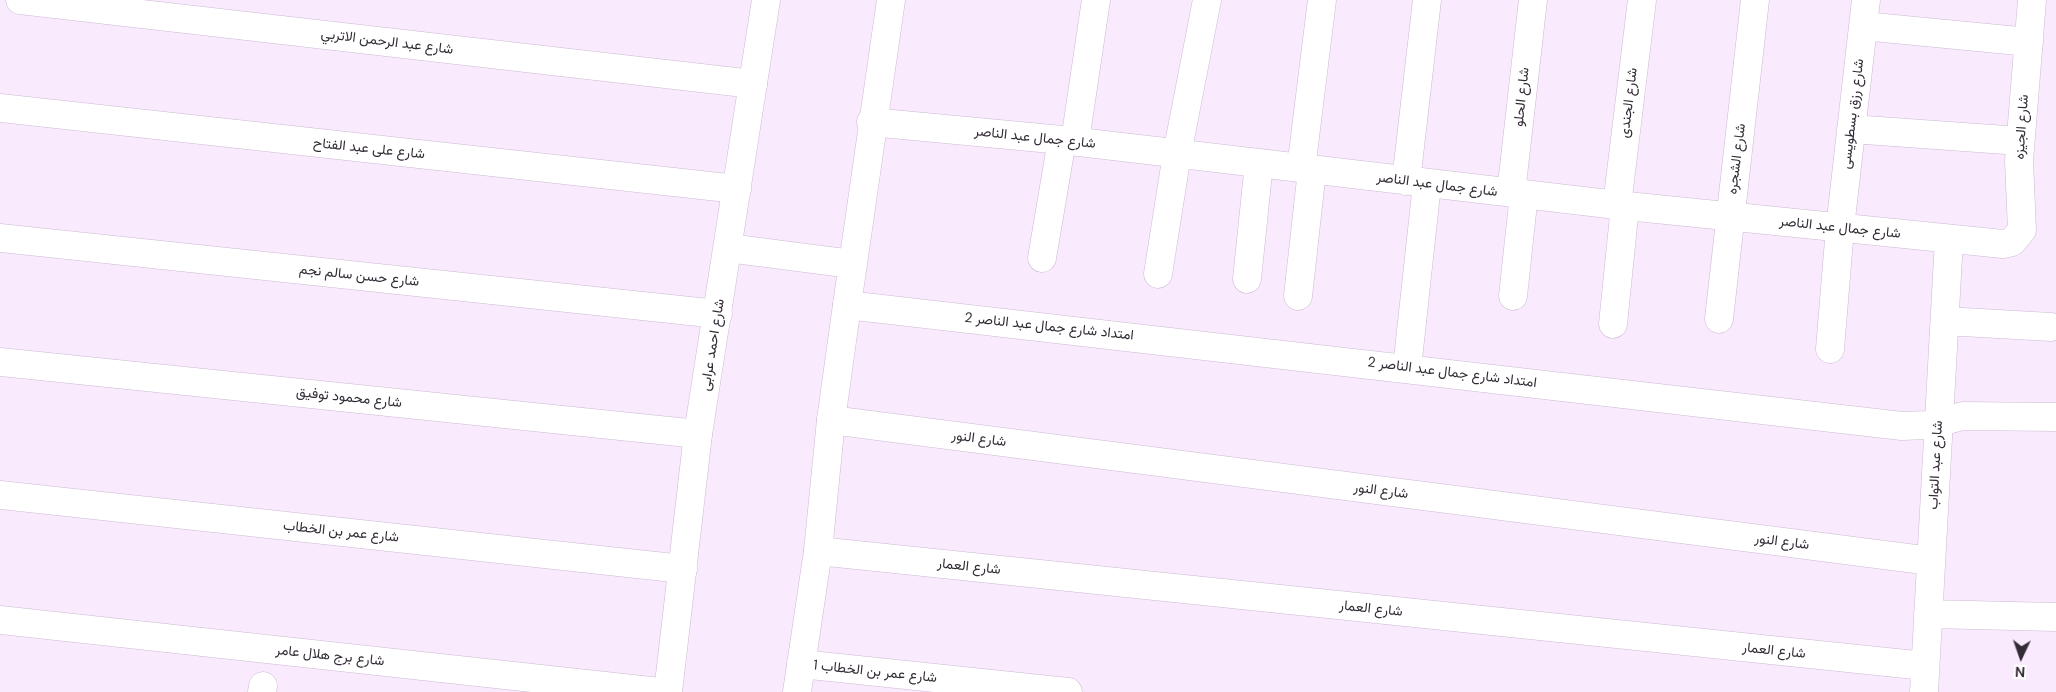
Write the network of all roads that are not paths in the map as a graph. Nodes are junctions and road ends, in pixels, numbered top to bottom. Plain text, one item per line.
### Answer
1 (20, 0) edge
2 (766, 0) edge
3 (891, 0) edge
4 (1096, 0) edge
5 (1207, 0) edge
6 (1322, 0) edge
7 (1427, 0) edge
8 (1533, 0) edge
9 (1642, 0) edge
10 (1755, 0) edge
11 (1866, 0) edge
12 (2032, 0) edge
13 (1863, 26) junction
14 (2028, 42) junction
15 (753, 84) junction
16 (0, 108) edge
17 (871, 122) junction
18 (1851, 129) junction
19 (1068, 140) junction
20 (2020, 141) junction
21 (1177, 154) junction
22 (1259, 164) junction
23 (1306, 169) junction
24 (1416, 182) junction
25 (737, 189) junction
26 (1518, 194) junction
27 (1621, 205) junction
28 (1730, 217) junction
29 (1840, 228) junction
30 (0, 238) edge
31 (1949, 239) junction
32 (2003, 244) joint
33 (728, 248) junction
34 (1042, 258) dead end
35 (852, 264) junction
36 (1158, 274) dead end
37 (1247, 279) dead end
38 (1298, 296) dead end
39 (1514, 296) dead end
40 (846, 304) junction
41 (718, 314) junction
42 (1719, 319) dead end
43 (1944, 321) junction
44 (1613, 324) dead end
45 (2051, 327) dead end
46 (1830, 349) dead end
47 (0, 362) edge
48 (1407, 368) junction
49 (2056, 417) edge
50 (831, 420) junction
51 (1938, 422) junction
52 (698, 434) junction
53 (0, 494) edge
54 (818, 551) junction
55 (1931, 561) junction
56 (683, 569) junction
57 (1928, 614) junction
58 (2056, 617) edge
59 (0, 620) edge
60 (801, 664) junction
61 (1924, 679) edge
62 (660, 692) edge
63 (668, 692) edge
64 (797, 692) edge
65 (1068, 692) edge

1 - 15 street, شارع عبد الرحمن الاتربي
2 - 15 street, شارع احمد عرابى
3 - 17 street
4 - 19 street
5 - 21 street
6 - 23 street
7 - 24 street
8 - 26 street, شارع الحلو
9 - 27 street, شارع الجندى
10 - 28 street, شارع الشجره
11 - 13 street, شارع رزق بسطويسى
12 - 14 street, شارع الجيزه
13 - 14 street
13 - 18 street, شارع رزق بسطويسى
14 - 20 street, شارع الجيزه
15 - 25 street, شارع احمد عرابى
16 - 25 street, شارع على عبد الفتاح
17 - 19 street, شارع جمال عبد الناصر
17 - 35 street
18 - 20 street
18 - 29 street, شارع رزق بسطويسى
19 - 21 street, شارع جمال عبد الناصر
19 - 34 street
20 - 32 street, شارع الجيزه
21 - 22 street, شارع جمال عبد الناصر
21 - 36 street
22 - 23 street, شارع جمال عبد الناصر
22 - 37 street
23 - 24 street, شارع جمال عبد الناصر
23 - 38 street
24 - 26 street, شارع جمال عبد الناصر
24 - 48 street
25 - 33 street, شارع احمد عرابى
26 - 27 street, شارع جمال عبد الناصر
26 - 39 street, شارع الحلو
27 - 28 street, شارع جمال عبد الناصر
27 - 44 street, شارع الجندى
28 - 29 street, شارع جمال عبد الناصر
28 - 42 street, شارع الشجره
29 - 31 street, شارع جمال عبد الناصر
29 - 46 street, شارع رزق بسطويسى
30 - 41 street, شارع حسن سالم نجم
31 - 32 street, شارع جمال عبد الناصر
31 - 43 street, شارع عبد التواب
33 - 35 street
33 - 41 street, شارع احمد عرابى
35 - 40 street
40 - 48 street, امتداد شارع جمال عبد الناصر 2
40 - 50 street
41 - 52 street, شارع احمد عرابى
43 - 45 street
43 - 51 street, شارع عبد التواب
47 - 52 street, شارع محمود توفيق
48 - 51 street, امتداد شارع جمال عبد الناصر 2
49 - 51 street, امتداد شارع جمال عبد الناصر 2
50 - 54 street
50 - 55 street, شارع النور
51 - 55 street, شارع عبد التواب
52 - 56 street, شارع احمد عرابى
53 - 56 street, شارع عمر بن الخطاب
54 - 60 street
54 - 61 street, شارع العمار
55 - 57 street, شارع عبد التواب
56 - 63 street, شارع احمد عرابى
57 - 58 street
57 - 61 street, شارع عبد التواب
59 - 62 street, شارع برج هلال عامر
60 - 64 street
60 - 65 street, شارع عمر بن الخطاب 1

